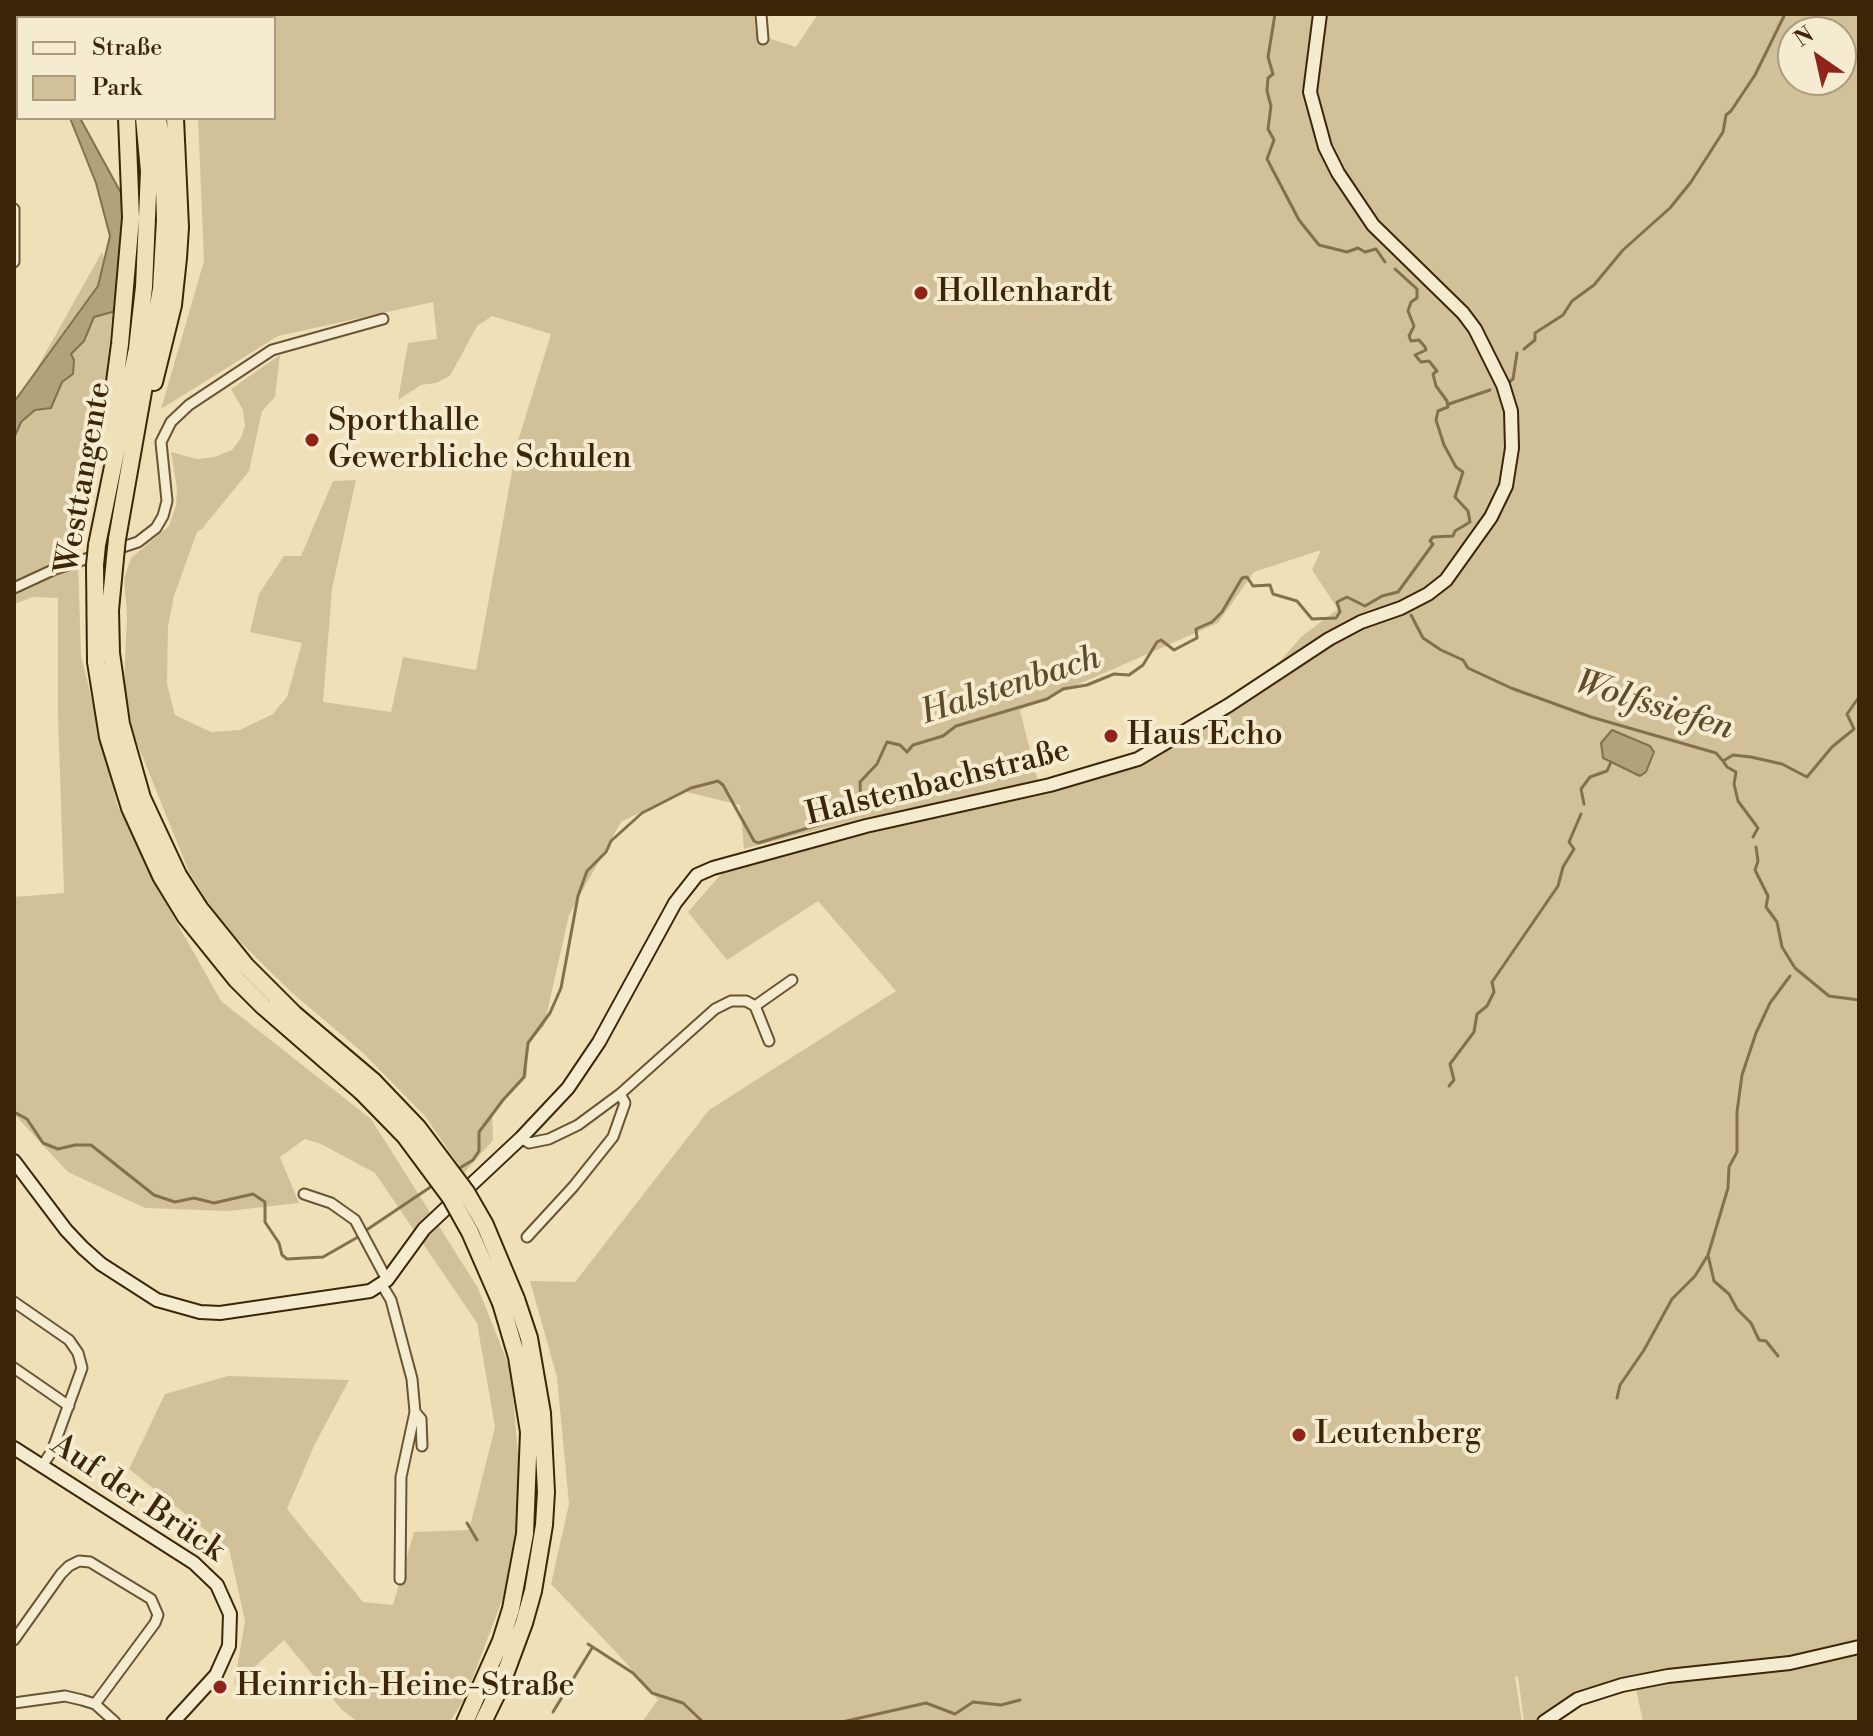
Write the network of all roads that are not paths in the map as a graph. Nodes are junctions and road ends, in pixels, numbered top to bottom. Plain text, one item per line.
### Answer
1 (761, 14) edge
2 (1320, 14) edge
3 (763, 39) dead end
4 (127, 120) edge
5 (144, 120) edge
6 (158, 120) edge
7 (175, 120) edge
8 (14, 209) edge
9 (14, 262) edge
10 (152, 288) junction
11 (383, 319) dead end
12 (137, 420) junction
13 (108, 488) junction
14 (14, 588) edge
15 (792, 980) dead end
16 (755, 1006) junction
17 (769, 1041) dead end
18 (368, 1086) junction
19 (620, 1094) junction
20 (521, 1138) junction
21 (14, 1161) edge
22 (304, 1194) dead end
23 (527, 1237) dead end
24 (384, 1282) junction
25 (508, 1301) junction
26 (14, 1302) edge
27 (14, 1368) edge
28 (69, 1406) junction
29 (415, 1412) junction
30 (422, 1446) dead end
31 (14, 1448) edge
32 (42, 1466) junction
33 (400, 1579) dead end
34 (14, 1640) edge
35 (1859, 1647) edge
36 (14, 1703) edge
37 (95, 1704) junction
38 (115, 1722) edge
39 (173, 1722) edge
40 (465, 1722) edge
41 (483, 1722) edge
42 (1544, 1722) edge

1 - 3 street
2 - 20 street, Halstenbachstraße
4 - 13 highway
5 - 10 highway, Westtangente
6 - 10 highway, Westtangente
7 - 12 highway
8 - 9 street
10 - 12 highway, Westtangente
10 - 13 highway, Westtangente
11 - 14 street
12 - 18 highway, Westtangente, bridge
13 - 18 highway, Westtangente, bridge
15 - 16 street
16 - 17 street
16 - 19 street
18 - 25 highway, bridge
19 - 20 street
19 - 23 street
20 - 24 street, Halstenbachstraße
21 - 24 street
22 - 24 street
24 - 29 street
25 - 40 highway
25 - 41 highway
26 - 28 street
27 - 28 street
28 - 32 street
29 - 30 street
29 - 33 street
31 - 32 street, Auf der Brück
32 - 39 street, Auf der Brück
34 - 37 street
35 - 42 street
36 - 37 street
37 - 38 street

